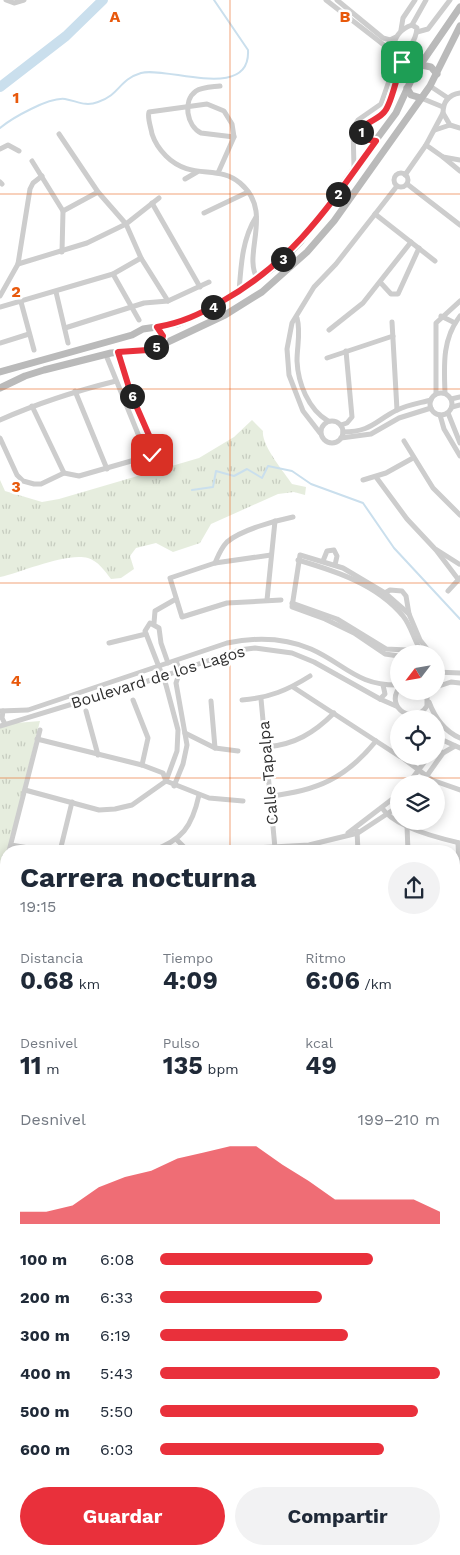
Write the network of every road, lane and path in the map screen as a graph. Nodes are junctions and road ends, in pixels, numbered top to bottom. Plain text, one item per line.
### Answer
1 (6, 0) edge
2 (24, 0) edge
3 (326, 0) edge
4 (336, 0) edge
5 (416, 0) edge
6 (426, 0) edge
7 (450, 0) edge
8 (460, 7) edge
9 (412, 25) junction
10 (460, 26) edge
11 (368, 29) junction
12 (401, 30) junction
13 (417, 32) junction
14 (396, 37) junction
15 (406, 51) junction
16 (396, 53) junction
17 (421, 65) junction
18 (437, 74) junction
19 (220, 86) dead end
20 (430, 86) junction
21 (407, 88) junction
22 (459, 92) edge
23 (421, 98) junction
24 (448, 98) junction
25 (188, 105) junction
26 (443, 107) junction
27 (443, 114) junction
28 (450, 125) junction
29 (460, 128) edge
30 (435, 130) junction
31 (59, 134) dead end
32 (234, 137) junction
33 (376, 141) junction
34 (426, 146) junction
35 (2, 147) edge
36 (19, 151) dead end
37 (443, 157) junction
38 (460, 160) edge
39 (32, 161) dead end
40 (460, 171) edge
41 (197, 172) junction
42 (354, 173) junction
43 (218, 174) junction
44 (405, 174) junction
45 (42, 176) junction
46 (185, 179) dead end
47 (407, 184) junction
48 (397, 186) junction
49 (98, 192) junction
50 (248, 192) junction
51 (159, 198) dead end
52 (152, 203) junction
53 (63, 211) junction
54 (204, 213) dead end
55 (375, 214) junction
56 (257, 217) junction
57 (126, 224) junction
58 (460, 225) edge
59 (411, 242) junction
60 (419, 248) junction
61 (62, 252) junction
62 (141, 258) junction
63 (435, 261) dead end
64 (18, 264) junction
65 (113, 274) junction
66 (258, 280) junction
67 (209, 282) dead end
68 (380, 282) junction
69 (200, 286) junction
70 (56, 292) junction
71 (239, 292) junction
72 (0, 296) edge
73 (168, 301) junction
74 (460, 301) edge
75 (21, 302) junction
76 (0, 307) edge
77 (132, 307) junction
78 (441, 316) junction
79 (460, 316) edge
80 (297, 318) junction
81 (139, 320) dead end
82 (392, 322) dead end
83 (455, 323) junction
84 (157, 327) junction
85 (64, 328) junction
86 (329, 330) dead end
87 (29, 334) junction
88 (132, 335) junction
89 (393, 336) junction
90 (0, 343) edge
91 (68, 343) dead end
92 (160, 346) junction
93 (34, 350) dead end
94 (137, 351) junction
95 (346, 351) junction
96 (118, 352) junction
97 (106, 354) junction
98 (327, 358) dead end
99 (288, 362) junction
100 (297, 362) junction
101 (0, 372) edge
102 (116, 382) junction
103 (0, 388) edge
104 (75, 391) junction
105 (445, 393) junction
106 (131, 394) junction
107 (436, 394) junction
108 (122, 397) junction
109 (460, 397) edge
110 (451, 398) junction
111 (431, 400) junction
112 (32, 406) junction
113 (460, 406) edge
114 (452, 407) junction
115 (431, 408) junction
116 (396, 410) junction
117 (448, 413) junction
118 (440, 414) junction
119 (0, 420) edge
120 (328, 421) junction
121 (341, 425) junction
122 (343, 432) junction
123 (320, 433) junction
124 (0, 438) edge
125 (341, 438) junction
126 (404, 441) dead end
127 (460, 443) edge
128 (147, 456) junction
129 (460, 456) edge
130 (413, 458) junction
131 (106, 469) junction
132 (64, 473) junction
133 (376, 477) junction
134 (363, 480) dead end
135 (460, 515) edge
136 (293, 517) dead end
137 (275, 521) junction
138 (436, 550) junction
139 (272, 555) junction
140 (215, 563) junction
141 (325, 564) junction
142 (459, 564) edge
143 (336, 566) junction
144 (452, 570) junction
145 (356, 578) junction
146 (459, 578) edge
147 (448, 591) dead end
148 (384, 594) junction
149 (176, 599) junction
150 (267, 600) junction
151 (281, 600) dead end
152 (292, 603) junction
153 (407, 616) junction
154 (154, 623) junction
155 (146, 634) junction
156 (420, 640) junction
157 (109, 643) dead end
158 (415, 644) joint
159 (424, 645) edge
160 (390, 651) edge
161 (390, 655) edge
162 (176, 661) junction
163 (168, 664) junction
164 (158, 667) junction
165 (180, 671) junction
166 (445, 673) edge
167 (460, 673) edge
168 (310, 676) dead end
169 (161, 677) junction
170 (176, 683) junction
171 (460, 683) edge
172 (166, 685) junction
173 (383, 685) junction
174 (390, 685) edge
175 (445, 686) edge
176 (293, 687) junction
177 (261, 699) junction
178 (380, 699) junction
179 (133, 700) dead end
180 (242, 700) dead end
181 (396, 700) edge
182 (211, 701) dead end
183 (428, 701) joint
184 (179, 703) junction
185 (171, 705) junction
186 (396, 706) junction
187 (399, 710) edge
188 (423, 710) edge
189 (430, 710) edge
190 (1, 711) edge
191 (86, 711) dead end
192 (334, 713) junction
193 (3, 725) edge
194 (445, 728) edge
195 (40, 730) dead end
196 (178, 730) junction
197 (186, 733) junction
198 (38, 738) junction
199 (460, 738) edge
200 (376, 741) junction
201 (445, 742) edge
202 (266, 747) junction
203 (215, 748) junction
204 (458, 748) edge
205 (390, 750) edge
206 (238, 751) dead end
207 (445, 752) edge
208 (98, 755) junction
209 (142, 765) junction
210 (413, 765) edge
211 (422, 765) edge
212 (419, 769) junction
213 (415, 775) edge
214 (426, 775) edge
215 (166, 781) junction
216 (445, 784) edge
217 (174, 786) junction
218 (25, 790) junction
219 (460, 790) edge
220 (199, 796) junction
221 (270, 796) junction
222 (243, 801) dead end
223 (390, 801) edge
224 (72, 802) junction
225 (382, 808) junction
226 (390, 813) edge
227 (387, 815) junction
228 (390, 817) edge
229 (355, 826) junction
230 (407, 830) edge
231 (419, 830) edge
232 (348, 833) junction
233 (358, 833) junction
234 (175, 841) junction
235 (459, 843) edge
236 (11, 845) edge
237 (61, 845) edge
238 (166, 845) edge
239 (174, 845) edge
240 (180, 845) edge
241 (275, 845) edge
242 (309, 845) edge
243 (358, 845) edge
244 (408, 845) edge

1 - 2 street
3 - 11 street
4 - 11 street
5 - 12 street
6 - 9 street
7 - 13 street
8 - 17 main road
9 - 12 street
9 - 13 street
10 - 18 main road
11 - 14 street
11 - 16 street
12 - 14 street
13 - 15 street
14 - 16 street
15 - 16 street
15 - 33 street
16 - 42 street
17 - 18 main road
17 - 21 main road
18 - 20 main road
19 - 25 street
20 - 23 main road
20 - 24 street
21 - 23 main road
21 - 33 main road
22 - 24 street
23 - 26 street
23 - 92 main road
24 - 26 street
25 - 32 street
25 - 32 street
25 - 41 street
26 - 27 street
27 - 28 street
27 - 30 street
28 - 29 street
28 - 30 street
30 - 34 street
31 - 49 street
32 - 43 street
33 - 42 main road
34 - 37 street
34 - 44 street
35 - 36 street
37 - 38 street
37 - 40 street
39 - 45 street
41 - 43 street
41 - 46 street
42 - 66 main road
43 - 50 street
44 - 47 street
44 - 48 street
45 - 53 street
45 - 64 street
47 - 48 street
47 - 58 street
48 - 55 street
49 - 53 street
49 - 57 street
50 - 54 street
50 - 56 street
51 - 52 street
52 - 57 street
52 - 69 street
53 - 61 street
55 - 59 street
55 - 80 street
56 - 66 street
56 - 71 street
57 - 61 street
57 - 62 street
59 - 60 street
59 - 68 street
60 - 63 street
60 - 68 street
61 - 64 street
62 - 65 street
62 - 73 street
64 - 72 street
65 - 70 street
65 - 77 street
66 - 71 main road
67 - 69 street
68 - 86 street
69 - 73 street
70 - 75 street
70 - 85 street
71 - 84 main road
73 - 77 street
74 - 78 street
75 - 76 street
75 - 87 street
77 - 81 street
77 - 85 street
78 - 83 street
78 - 107 street
79 - 83 street
80 - 99 street
80 - 100 street
82 - 89 street
83 - 105 street
84 - 88 main road
84 - 92 main road
85 - 91 street
87 - 90 street
87 - 93 street
88 - 94 main road
88 - 101 main road
89 - 95 street
89 - 116 street
92 - 94 main road
94 - 96 main road
95 - 98 street
95 - 121 street
96 - 97 main road
96 - 106 street
97 - 102 street
97 - 103 main road
99 - 100 street
99 - 123 street
100 - 120 street
102 - 104 street
102 - 108 street
104 - 112 street
104 - 131 street
105 - 107 street
105 - 110 street
106 - 108 street
106 - 128 street
107 - 111 street
108 - 128 street
109 - 110 street
110 - 114 street
111 - 115 street
111 - 116 street
112 - 119 street
112 - 132 street
113 - 114 street
114 - 117 street
115 - 118 street
115 - 125 street
116 - 122 street
117 - 118 street
117 - 127 street
118 - 129 street
120 - 121 street
120 - 123 street
121 - 122 street
122 - 125 street
123 - 125 street
124 - 132 street
126 - 130 street
128 - 131 street
130 - 133 street
130 - 135 street
131 - 132 street
133 - 134 street
133 - 138 street
136 - 137 street
137 - 139 street
137 - 140 street
138 - 142 street
138 - 144 street
139 - 140 street
139 - 150 street
140 - 149 street
141 - 143 street
141 - 143 street
141 - 145 street
141 - 152 street
142 - 144 street
143 - 145 street
144 - 146 street
145 - 148 street
146 - 147 street
148 - 153 street
148 - 153 street
149 - 150 street
149 - 154 street
150 - 151 street
152 - 160 street
152 - 161 street
153 - 156 street
153 - 158 street
154 - 155 street
154 - 163 street
155 - 157 street
155 - 164 street
156 - 158 street
156 - 159 street
162 - 163 street, Boulevard de los Lagos
162 - 165 street
162 - 173 street, Boulevard de los Lagos
163 - 164 street, Boulevard de los Lagos
164 - 169 street
164 - 190 street, Boulevard de los Lagos
165 - 169 street, Boulevard de los Lagos
165 - 170 street
165 - 178 street, Boulevard de los Lagos
166 - 167 street
168 - 176 street
169 - 172 street
169 - 193 street, Boulevard de los Lagos
170 - 172 street
170 - 184 street
171 - 175 street
172 - 185 street
173 - 174 street, Boulevard de los Lagos
173 - 178 street
176 - 177 street
176 - 192 street
177 - 180 street
177 - 202 street, Calle Tapalpa
178 - 186 street, Boulevard de los Lagos
179 - 209 street
181 - 186 street
182 - 203 street
183 - 188 street
183 - 189 street
184 - 185 street
184 - 197 street
185 - 196 street
186 - 187 street, Boulevard de los Lagos
190 - 193 street
191 - 208 street
192 - 200 street
192 - 202 street
194 - 199 street
195 - 198 street
196 - 197 street
196 - 215 street
197 - 203 street
197 - 217 street
198 - 208 street
198 - 218 street
200 - 205 street
200 - 221 street
201 - 204 street
202 - 221 street, Calle Tapalpa
203 - 206 street
204 - 207 street
208 - 209 street
209 - 215 street
210 - 212 street
211 - 212 street
212 - 213 street
212 - 214 street
215 - 217 street
215 - 224 street
216 - 219 street
217 - 220 street
218 - 224 street
218 - 236 street
220 - 222 street
220 - 234 street
221 - 241 street, Calle Tapalpa
223 - 225 street
224 - 237 street
225 - 227 street
225 - 229 street
226 - 227 street
227 - 228 street
227 - 233 street
229 - 232 street
229 - 233 street
230 - 244 street
231 - 235 street
232 - 233 street
232 - 242 street
233 - 243 street
234 - 238 street
234 - 239 street
234 - 240 street

